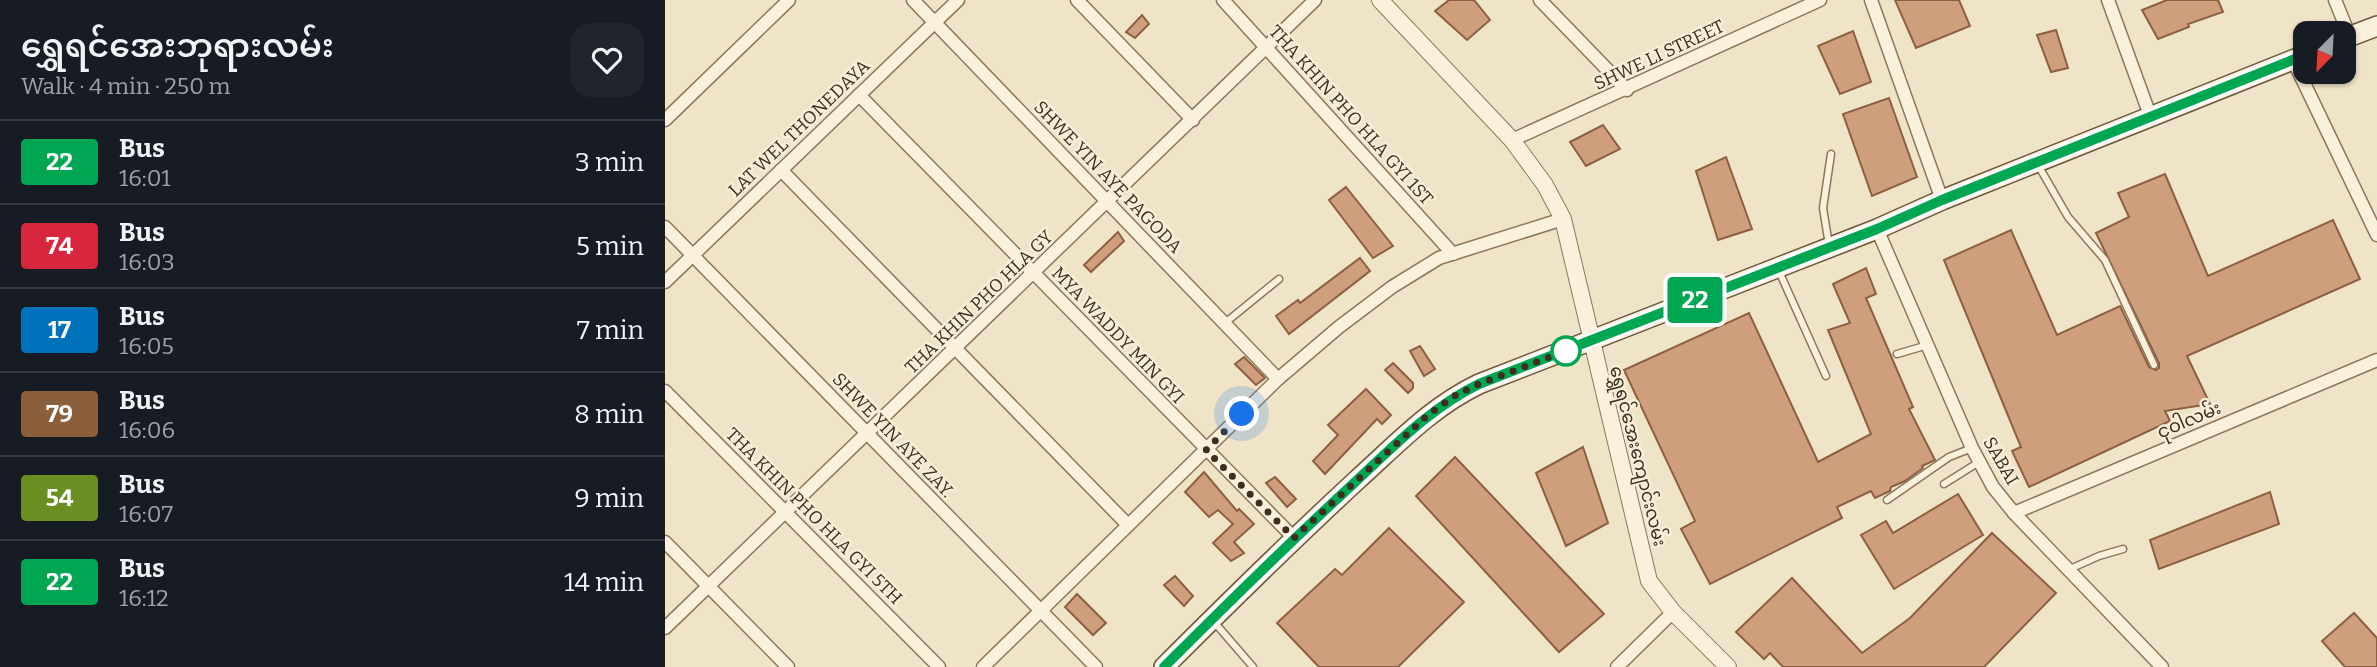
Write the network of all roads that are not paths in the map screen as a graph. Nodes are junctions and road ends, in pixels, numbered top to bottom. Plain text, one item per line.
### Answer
1 (789, 0) edge
2 (913, 0) edge
3 (958, 0) edge
4 (1077, 0) edge
5 (1223, 0) edge
6 (1315, 0) edge
7 (1380, 0) edge
8 (1540, 0) edge
9 (1820, 0) edge
10 (1871, 0) edge
11 (2108, 0) edge
12 (2335, 0) edge
13 (2342, 21) edge
14 (935, 23) junction
15 (2377, 26) edge
16 (2356, 34) edge
17 (1267, 48) junction
18 (2293, 60) edge
19 (2311, 84) edge
20 (1626, 90) junction
21 (859, 95) junction
22 (2151, 118) junction
23 (665, 120) edge
24 (1193, 120) junction
25 (1512, 141) junction
26 (1831, 154) dead end
27 (2037, 162) junction
28 (781, 170) junction
29 (1942, 200) junction
30 (1108, 202) junction
31 (1563, 219) junction
32 (665, 227) edge
33 (1877, 229) junction
34 (2377, 234) edge
35 (1829, 247) junction
36 (1453, 254) junction
37 (692, 255) junction
38 (1778, 267) junction
39 (1034, 273) junction
40 (1279, 279) dead end
41 (665, 282) edge
42 (1225, 323) junction
43 (1590, 341) junction
44 (1928, 345) junction
45 (956, 349) junction
46 (1897, 354) dead end
47 (2377, 360) edge
48 (2154, 365) dead end
49 (1826, 376) dead end
50 (1278, 379) junction
51 (665, 391) edge
52 (867, 434) junction
53 (1972, 448) junction
54 (1206, 450) junction
55 (1979, 462) junction
56 (1944, 484) dead end
57 (1887, 500) dead end
58 (786, 512) junction
59 (2014, 513) junction
60 (1128, 525) junction
61 (1294, 538) junction
62 (665, 542) edge
63 (2123, 549) dead end
64 (2070, 569) junction
65 (709, 587) junction
66 (1041, 611) junction
67 (1674, 612) junction
68 (1211, 619) junction
69 (665, 628) edge
70 (1166, 666) edge
71 (788, 667) edge
72 (939, 667) edge
73 (983, 667) edge
74 (1096, 667) edge
75 (1253, 667) edge
76 (1617, 667) edge
77 (1728, 667) edge
78 (2162, 667) edge

1 - 23 street
2 - 14 street, SHWE YIN AYE PAGODA
3 - 14 street, LAT WEL THONEDAYA
4 - 24 street
5 - 17 street, THA KHIN PHO HLA GYI 1ST
6 - 17 street, THA KHIN PHO HLA GY
7 - 25 street, ရွှေရင်အေးကျောင်းလမ်း
8 - 20 street
9 - 20 street, SHWE LI STREET
10 - 29 street
11 - 22 street
12 - 13 street
14 - 21 street, LAT WEL THONEDAYA
14 - 30 street, SHWE YIN AYE PAGODA
15 - 16 main road
17 - 24 street, THA KHIN PHO HLA GY
17 - 36 street, THA KHIN PHO HLA GYI 1ST
18 - 22 main road
19 - 34 street
20 - 25 street, SHWE LI STREET
21 - 28 street, LAT WEL THONEDAYA
21 - 39 street, MYA WADDY MIN GYI
22 - 27 main road
24 - 30 street, THA KHIN PHO HLA GY
25 - 31 street, ရွှေရင်အေးကျောင်းလမ်း
26 - 35 lane
27 - 29 main road
27 - 48 lane
28 - 37 street, LAT WEL THONEDAYA
28 - 45 street
29 - 33 main road
30 - 39 street, THA KHIN PHO HLA GY
30 - 42 street, SHWE YIN AYE PAGODA
31 - 36 street
31 - 43 street, ရွှေရင်အေးကျောင်းလမ်း
32 - 37 street, SHWE YIN AYE ZAY.
33 - 35 main road
33 - 44 street, SABAI
35 - 38 main road
36 - 50 street
37 - 41 street, LAT WEL THONEDAYA
37 - 52 street, SHWE YIN AYE ZAY.
38 - 43 main road
38 - 49 lane
39 - 45 street, THA KHIN PHO HLA GY
39 - 54 street, MYA WADDY MIN GYI
40 - 42 lane
42 - 50 street, SHWE YIN AYE PAGODA
43 - 61 main road
43 - 67 street, ရွှေရင်အေးကျောင်းလမ်း
44 - 46 lane
44 - 53 street, SABAI
45 - 52 street, THA KHIN PHO HLA GY
45 - 60 street
47 - 59 street, ငုဝါလမ်း
50 - 54 street
51 - 58 street, THA KHIN PHO HLA GYI 5TH
52 - 58 street, THA KHIN PHO HLA GY
52 - 66 street, SHWE YIN AYE ZAY.
53 - 55 street, SABAI
53 - 57 lane
54 - 60 street
54 - 61 street, MYA WADDY MIN GYI
55 - 56 lane
55 - 59 street, SABAI
58 - 65 street, THA KHIN PHO HLA GY
58 - 72 street, THA KHIN PHO HLA GYI 5TH
59 - 64 street, SABAI
60 - 66 street
61 - 68 main road
62 - 65 street
63 - 64 lane
64 - 78 street, SABAI
65 - 69 street, THA KHIN PHO HLA GY
65 - 71 street
66 - 73 street
66 - 74 street, SHWE YIN AYE ZAY.
67 - 76 street
67 - 77 street, ရွှေရင်အေးကျောင်းလမ်း
68 - 70 main road
68 - 75 lane

